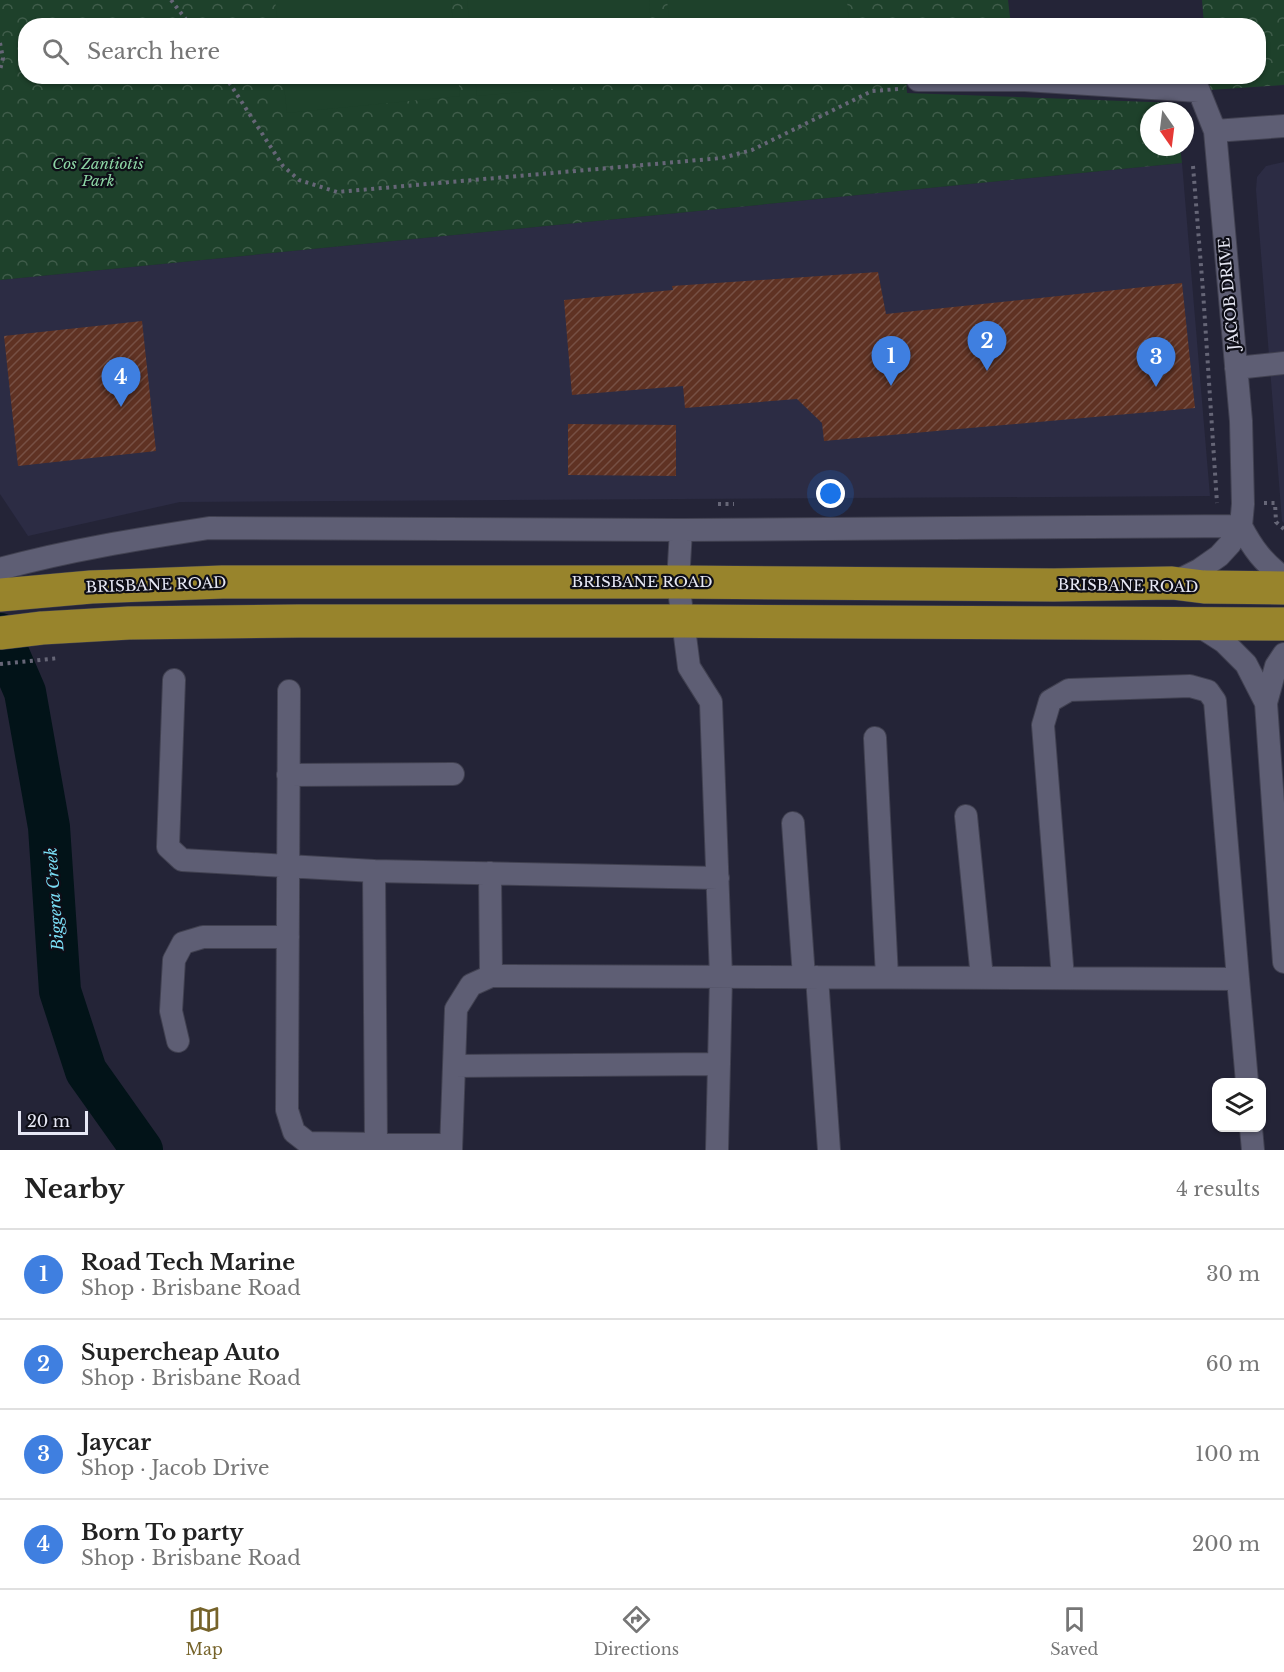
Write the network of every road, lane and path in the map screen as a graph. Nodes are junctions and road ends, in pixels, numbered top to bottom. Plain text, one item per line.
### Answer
1 (171, 0) edge
2 (185, 18) edge
3 (0, 43) edge
4 (0, 70) edge
5 (230, 84) edge
6 (911, 84) edge
7 (1088, 84) edge
8 (1284, 126) edge
9 (1215, 131) junction
10 (1192, 161) dead end
11 (1284, 363) edge
12 (1236, 368) junction
13 (1217, 503) dead end
14 (1241, 525) junction
15 (681, 530) junction
16 (0, 569) edge
17 (1284, 578) edge
18 (19, 582) edge
19 (678, 582) junction
20 (1172, 583) junction
21 (1284, 588) edge
22 (683, 621) junction
23 (1196, 624) junction
24 (1284, 624) edge
25 (0, 633) edge
26 (1284, 654) edge
27 (56, 658) dead end
28 (0, 664) edge
29 (174, 680) dead end
30 (289, 691) dead end
31 (1266, 703) junction
32 (875, 738) dead end
33 (453, 774) dead end
34 (288, 775) junction
35 (1278, 784) edge
36 (966, 816) dead end
37 (793, 823) dead end
38 (288, 866) junction
39 (374, 870) junction
40 (490, 873) junction
41 (718, 878) junction
42 (288, 937) junction
43 (1284, 962) edge
44 (490, 976) junction
45 (722, 977) junction
46 (811, 977) junction
47 (887, 978) junction
48 (982, 978) junction
49 (1063, 978) junction
50 (1239, 979) junction
51 (178, 1041) dead end
52 (719, 1064) junction
53 (454, 1066) junction
54 (1247, 1078) edge
55 (1251, 1132) edge
56 (376, 1144) junction
57 (451, 1147) edge
58 (717, 1150) edge
59 (829, 1150) edge
60 (1253, 1150) edge

1 - 2 path
3 - 4 path
5 - 6 path
7 - 9 street, JACOB DRIVE
8 - 9 street
9 - 12 street, JACOB DRIVE
10 - 13 path
11 - 12 street
12 - 14 street, JACOB DRIVE
14 - 15 street, BRISBANE ROAD
14 - 17 street
14 - 20 street
15 - 18 street, BRISBANE ROAD
15 - 19 street
16 - 18 street, BRISBANE ROAD
18 - 19 highway, BRISBANE ROAD
19 - 20 highway, BRISBANE ROAD
19 - 22 street
20 - 21 highway, BRISBANE ROAD
22 - 23 highway
22 - 25 highway
22 - 41 street
23 - 24 highway
23 - 31 street
26 - 31 street
27 - 28 path
29 - 38 street
30 - 34 street
31 - 35 street
32 - 47 street
33 - 34 street
34 - 38 street
35 - 43 street
36 - 48 street
37 - 46 street
38 - 39 street
38 - 42 street
39 - 40 street
39 - 56 street
40 - 41 street
40 - 44 street
41 - 45 street
42 - 51 street
42 - 56 street
44 - 45 street
44 - 53 street
45 - 46 street
45 - 52 street
46 - 47 street
46 - 59 street
47 - 48 street
48 - 49 street
49 - 50 street
49 - 50 street
50 - 54 street
52 - 53 street
52 - 58 street
53 - 57 street
55 - 60 street
56 - 57 street

